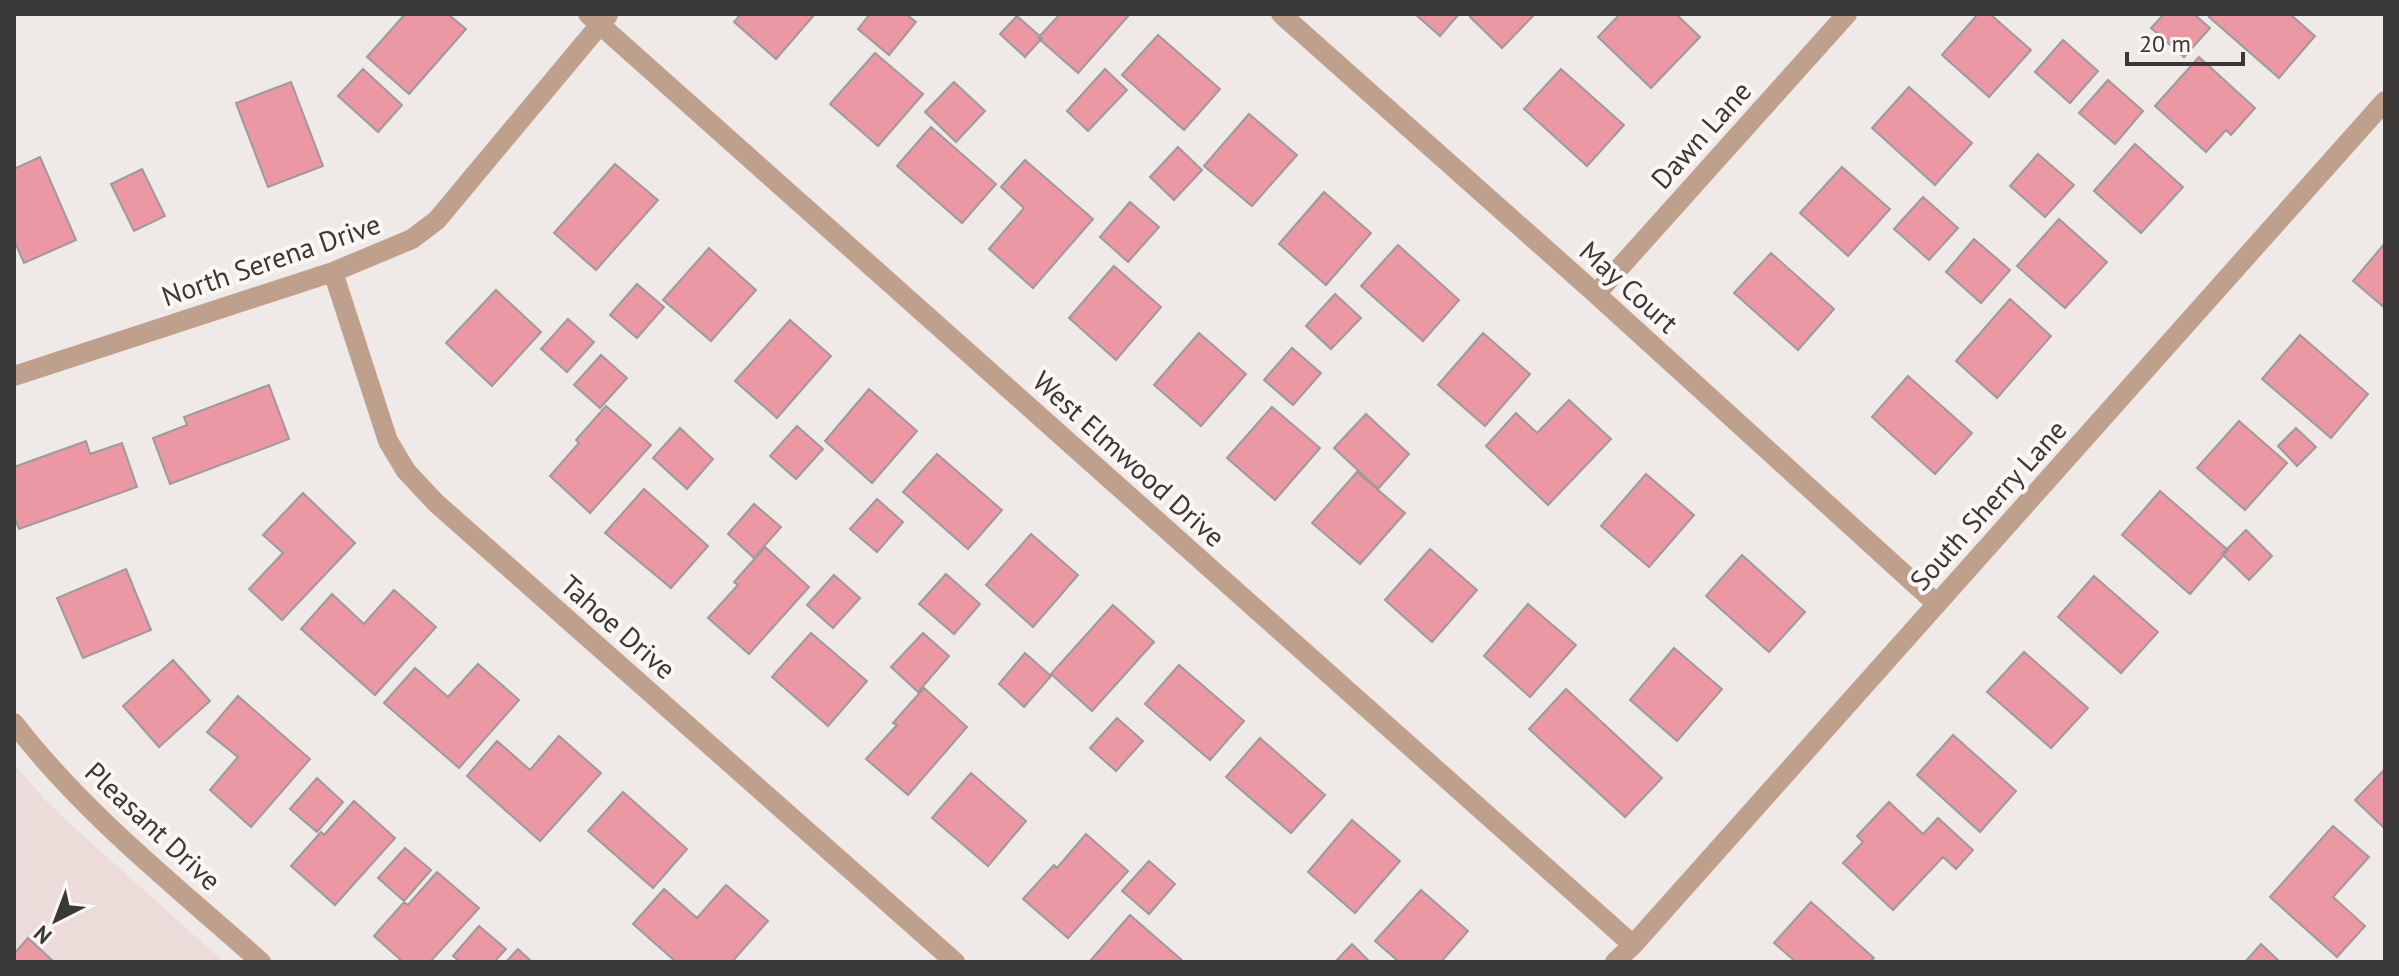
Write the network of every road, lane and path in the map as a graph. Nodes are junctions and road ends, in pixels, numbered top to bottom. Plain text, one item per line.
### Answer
1 (1281, 14) edge
2 (1847, 14) edge
3 (599, 17) edge
4 (2385, 101) edge
5 (333, 272) junction
6 (1596, 294) junction
7 (14, 376) edge
8 (1937, 604) junction
9 (14, 723) edge
10 (1633, 945) junction
11 (261, 962) edge
12 (955, 962) edge
13 (1615, 962) edge

1 - 6 street, May Court
2 - 6 street, Dawn Lane
3 - 5 street, North Serena Drive
3 - 10 street, West Elmwood Drive
4 - 8 street, South Sherry Lane
5 - 7 street, North Serena Drive
5 - 12 street, Tahoe Drive
6 - 8 street, May Court
8 - 10 street, South Sherry Lane
9 - 11 street, Pleasant Drive
10 - 13 street, South Sherry Lane

